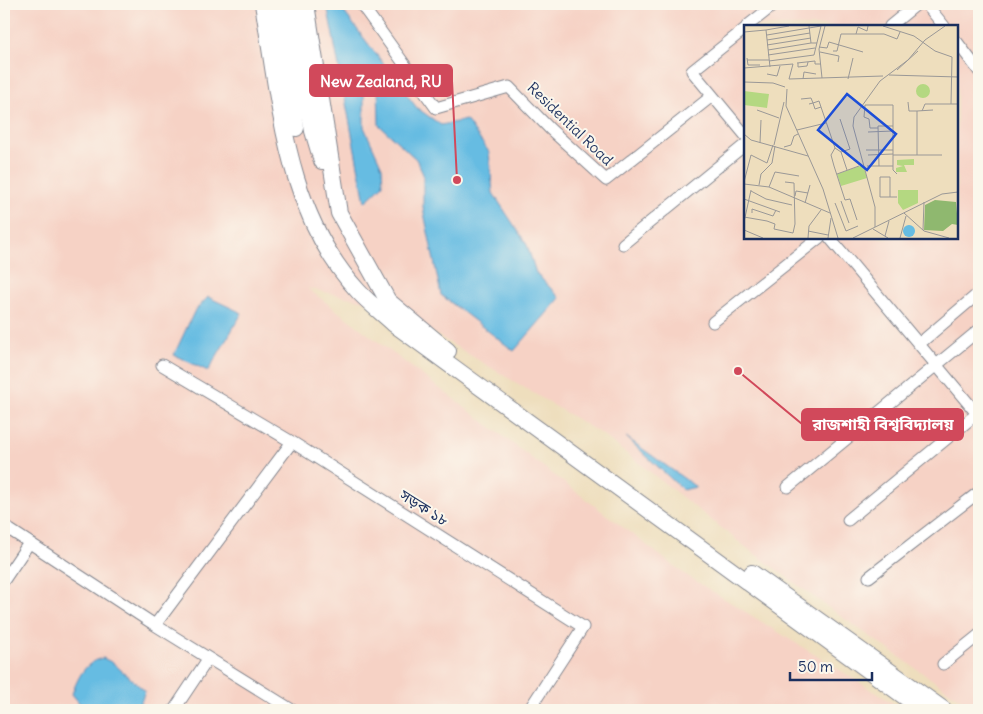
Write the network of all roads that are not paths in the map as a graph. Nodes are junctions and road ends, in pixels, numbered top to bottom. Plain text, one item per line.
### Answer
1 (263, 4) edge
2 (276, 4) edge
3 (290, 4) edge
4 (306, 4) edge
5 (361, 4) edge
6 (775, 4) edge
7 (917, 4) edge
8 (926, 4) edge
9 (749, 25) edge
10 (891, 25) edge
11 (943, 25) edge
12 (744, 29) edge
13 (958, 43) edge
14 (979, 70) edge
15 (712, 96) junction
16 (744, 134) edge
17 (744, 146) edge
18 (303, 203) junction
19 (339, 213) junction
20 (818, 239) edge
21 (831, 239) edge
22 (623, 244) dead end
23 (979, 293) edge
24 (713, 322) dead end
25 (979, 330) edge
26 (919, 344) junction
27 (162, 365) dead end
28 (937, 365) junction
29 (979, 414) edge
30 (292, 442) junction
31 (788, 486) dead end
32 (979, 492) edge
33 (848, 520) dead end
34 (4, 526) edge
35 (29, 543) junction
36 (869, 576) dead end
37 (4, 580) edge
38 (155, 625) junction
39 (979, 635) edge
40 (208, 659) junction
41 (943, 664) dead end
42 (174, 710) edge
43 (292, 710) edge
44 (529, 710) edge
45 (923, 710) edge
46 (944, 710) edge

1 - 18 main road
2 - 18 main road
3 - 19 main road
4 - 19 main road
5 - 15 street, Residential Road
6 - 9 street
7 - 10 street
8 - 11 street
12 - 15 street
13 - 14 street
15 - 16 street
17 - 22 street
18 - 45 main road
19 - 46 main road
20 - 24 street
21 - 26 street
23 - 26 street
25 - 28 street
26 - 28 street
27 - 30 street, সড়ক ১৮
28 - 29 street
28 - 31 street
29 - 33 street
30 - 38 street
30 - 44 street, সড়ক ১৮
32 - 36 street
34 - 35 street
35 - 37 street
35 - 38 street
38 - 40 street
39 - 41 street
40 - 42 street
40 - 43 street

